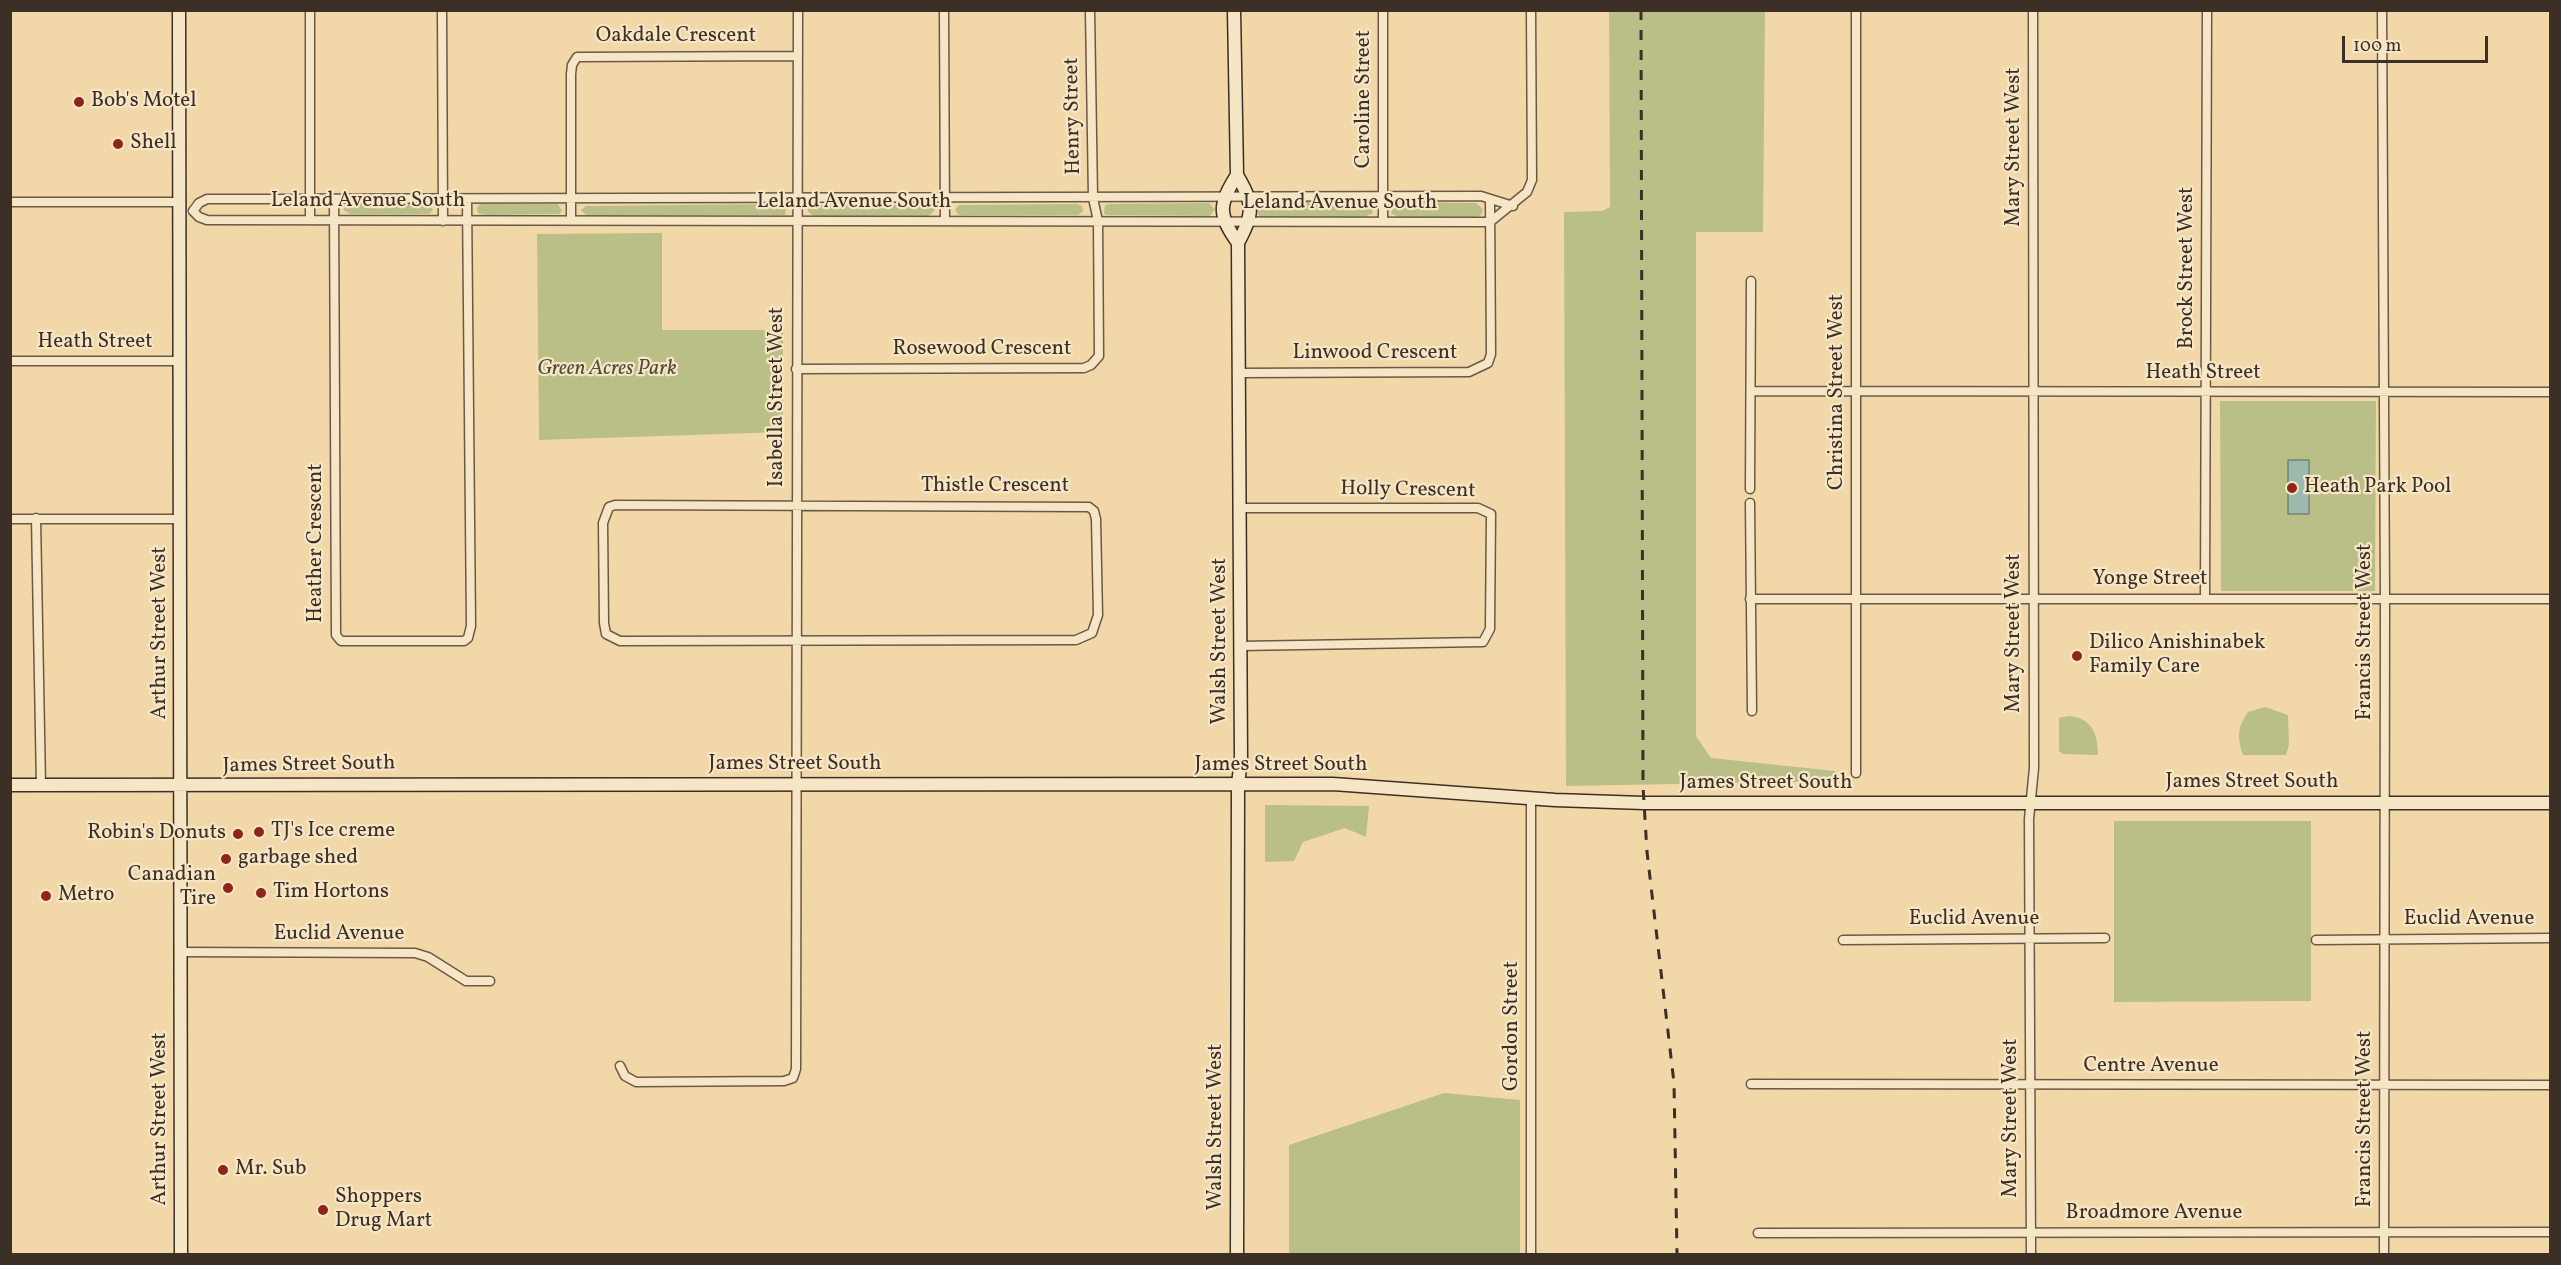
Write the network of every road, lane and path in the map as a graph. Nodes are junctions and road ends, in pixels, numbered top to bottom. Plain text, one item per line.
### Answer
1 (179, 10) edge
2 (310, 10) edge
3 (442, 10) edge
4 (798, 10) edge
5 (944, 10) edge
6 (1090, 10) edge
7 (1234, 10) edge
8 (1383, 10) edge
9 (1531, 10) edge
10 (1856, 10) edge
11 (2033, 10) edge
12 (2207, 10) edge
13 (2382, 10) edge
14 (797, 56) junction
15 (1237, 175) junction
16 (1223, 196) junction
17 (1249, 196) junction
18 (1383, 197) junction
19 (570, 198) junction
20 (1093, 198) junction
21 (310, 199) junction
22 (334, 199) junction
23 (443, 199) junction
24 (467, 199) junction
25 (945, 199) junction
26 (1490, 199) junction
27 (796, 200) junction
28 (10, 202) edge
29 (1513, 206) junction
30 (185, 208) junction
31 (310, 220) junction
32 (334, 220) junction
33 (571, 220) junction
34 (443, 221) junction
35 (468, 221) junction
36 (945, 221) junction
37 (1098, 221) junction
38 (1223, 221) junction
39 (797, 222) junction
40 (1249, 222) junction
41 (1383, 222) junction
42 (1490, 222) junction
43 (1238, 243) junction
44 (1751, 281) dead end
45 (10, 361) edge
46 (180, 361) junction
47 (796, 369) junction
48 (1239, 373) junction
49 (1751, 391) junction
50 (1857, 391) junction
51 (2206, 392) junction
52 (2384, 392) junction
53 (2550, 392) edge
54 (2032, 393) junction
55 (1750, 489) dead end
56 (1750, 503) dead end
57 (796, 505) junction
58 (1240, 508) junction
59 (36, 518) junction
60 (10, 519) edge
61 (180, 519) junction
62 (1750, 598) junction
63 (1856, 598) junction
64 (2205, 598) junction
65 (2033, 599) junction
66 (2385, 599) junction
67 (2550, 599) edge
68 (796, 642) junction
69 (1240, 646) junction
70 (1752, 711) dead end
71 (1856, 773) dead end
72 (796, 784) junction
73 (1238, 784) junction
74 (10, 785) edge
75 (41, 786) junction
76 (181, 787) junction
77 (1531, 799) junction
78 (2029, 802) junction
79 (2384, 802) junction
80 (2550, 803) edge
81 (2029, 938) junction
82 (2104, 938) dead end
83 (2550, 938) edge
84 (2384, 939) junction
85 (1843, 940) dead end
86 (2316, 940) dead end
87 (181, 952) junction
88 (490, 981) dead end
89 (620, 1066) dead end
90 (1751, 1084) dead end
91 (2384, 1085) junction
92 (2550, 1085) edge
93 (2030, 1086) junction
94 (2031, 1232) junction
95 (2384, 1232) junction
96 (2550, 1232) edge
97 (1758, 1233) dead end
98 (181, 1254) edge
99 (1237, 1254) edge
100 (1531, 1254) edge
101 (2031, 1254) edge
102 (2384, 1254) edge

1 - 30 street, Arthur Street West
2 - 21 street
3 - 23 street
4 - 14 street, Isabella Street West
5 - 25 street
6 - 20 street, Henry Street
7 - 15 street, Walsh Street West
8 - 18 street, Caroline Street
9 - 29 street
10 - 50 street, Christina Street West
11 - 54 street, Mary Street West
12 - 51 street, Brock Street West
13 - 52 street, Francis Street West
14 - 19 street, Oakdale Crescent
14 - 27 street, Isabella Street West
15 - 16 street
15 - 17 street, Walsh Street West
16 - 17 street, Leland Avenue South
16 - 20 street, Leland Avenue South
16 - 38 street
17 - 18 street, Leland Avenue South
17 - 40 street, Walsh Street West
18 - 26 street, Leland Avenue South
18 - 41 street, Caroline Street
19 - 24 street, Leland Avenue South
19 - 27 street, Leland Avenue South
19 - 33 street, Oakdale Crescent
20 - 25 street, Leland Avenue South
20 - 37 street, Henry Street
21 - 22 street, Leland Avenue South
21 - 30 street, Leland Avenue South
21 - 31 street
22 - 23 street, Leland Avenue South
22 - 32 street, Heather Crescent
23 - 24 street, Leland Avenue South
23 - 34 street
24 - 35 street, Heather Crescent
25 - 27 street, Leland Avenue South
25 - 36 street
26 - 29 street, Leland Avenue South
26 - 42 street, Linwood Crescent
27 - 39 street, Isabella Street West
28 - 30 street, Leland Avenue South
29 - 42 street
30 - 31 street, Leland Avenue South
30 - 46 street, Arthur Street West
31 - 32 street, Leland Avenue South
32 - 34 street, Leland Avenue South
32 - 35 street, Heather Crescent
33 - 35 street, Leland Avenue South
33 - 39 street, Leland Avenue South
34 - 35 street, Leland Avenue South
36 - 37 street, Leland Avenue South
36 - 39 street, Leland Avenue South
37 - 38 street, Leland Avenue South
37 - 47 street, Rosewood Crescent
38 - 40 street, Leland Avenue South
38 - 43 street
39 - 47 street, Isabella Street West
40 - 41 street, Leland Avenue South
40 - 43 street, Walsh Street West
41 - 42 street, Leland Avenue South
42 - 48 street, Linwood Crescent
43 - 48 street, Walsh Street West
44 - 49 street
45 - 46 street, Heath Street
46 - 61 street, Arthur Street West
47 - 57 street, Isabella Street West
48 - 58 street, Walsh Street West
49 - 50 street, Heath Street
49 - 55 street
50 - 54 street, Heath Street
50 - 63 street, Christina Street West
51 - 52 street, Heath Street
51 - 54 street, Heath Street
51 - 64 street, Brock Street West
52 - 53 street, Heath Street
52 - 66 street, Francis Street West
54 - 65 street, Mary Street West
56 - 62 street
57 - 68 street, Isabella Street West
57 - 68 street
57 - 68 street, Thistle Crescent
58 - 69 street, Walsh Street West
58 - 69 street, Holly Crescent
59 - 60 street
59 - 61 street
59 - 75 street
61 - 76 street, Arthur Street West
62 - 63 street, Yonge Street
62 - 70 street
63 - 65 street, Yonge Street
63 - 71 street, Christina Street West
64 - 65 street, Yonge Street
64 - 66 street, Yonge Street
65 - 78 street, Mary Street West
66 - 67 street, Yonge Street
66 - 79 street, Francis Street West
68 - 72 street, Isabella Street West
69 - 73 street, Walsh Street West
72 - 73 street, James Street South
72 - 76 street, James Street South
72 - 89 street, Isabella Street West
73 - 77 street, James Street South
73 - 99 street, Walsh Street West
74 - 75 street, James Street South
75 - 76 street, James Street South
76 - 87 street, Arthur Street West
77 - 78 street, James Street South
77 - 100 street, Gordon Street
78 - 79 street, James Street South
78 - 81 street, Mary Street West
79 - 80 street, James Street South
79 - 84 street, Francis Street West
81 - 82 street, Euclid Avenue
81 - 85 street, Euclid Avenue
81 - 93 street, Mary Street West
83 - 84 street, Euclid Avenue
84 - 86 street, Euclid Avenue
84 - 91 street, Francis Street West
87 - 88 street, Euclid Avenue
87 - 98 street, Arthur Street West
90 - 93 street, Centre Avenue
91 - 92 street, Centre Avenue
91 - 93 street, Centre Avenue
91 - 95 street, Francis Street West
93 - 94 street, Mary Street West
94 - 95 street, Broadmore Avenue
94 - 97 street, Broadmore Avenue
94 - 101 street, Mary Street West
95 - 96 street, Broadmore Avenue
95 - 102 street, Francis Street West

